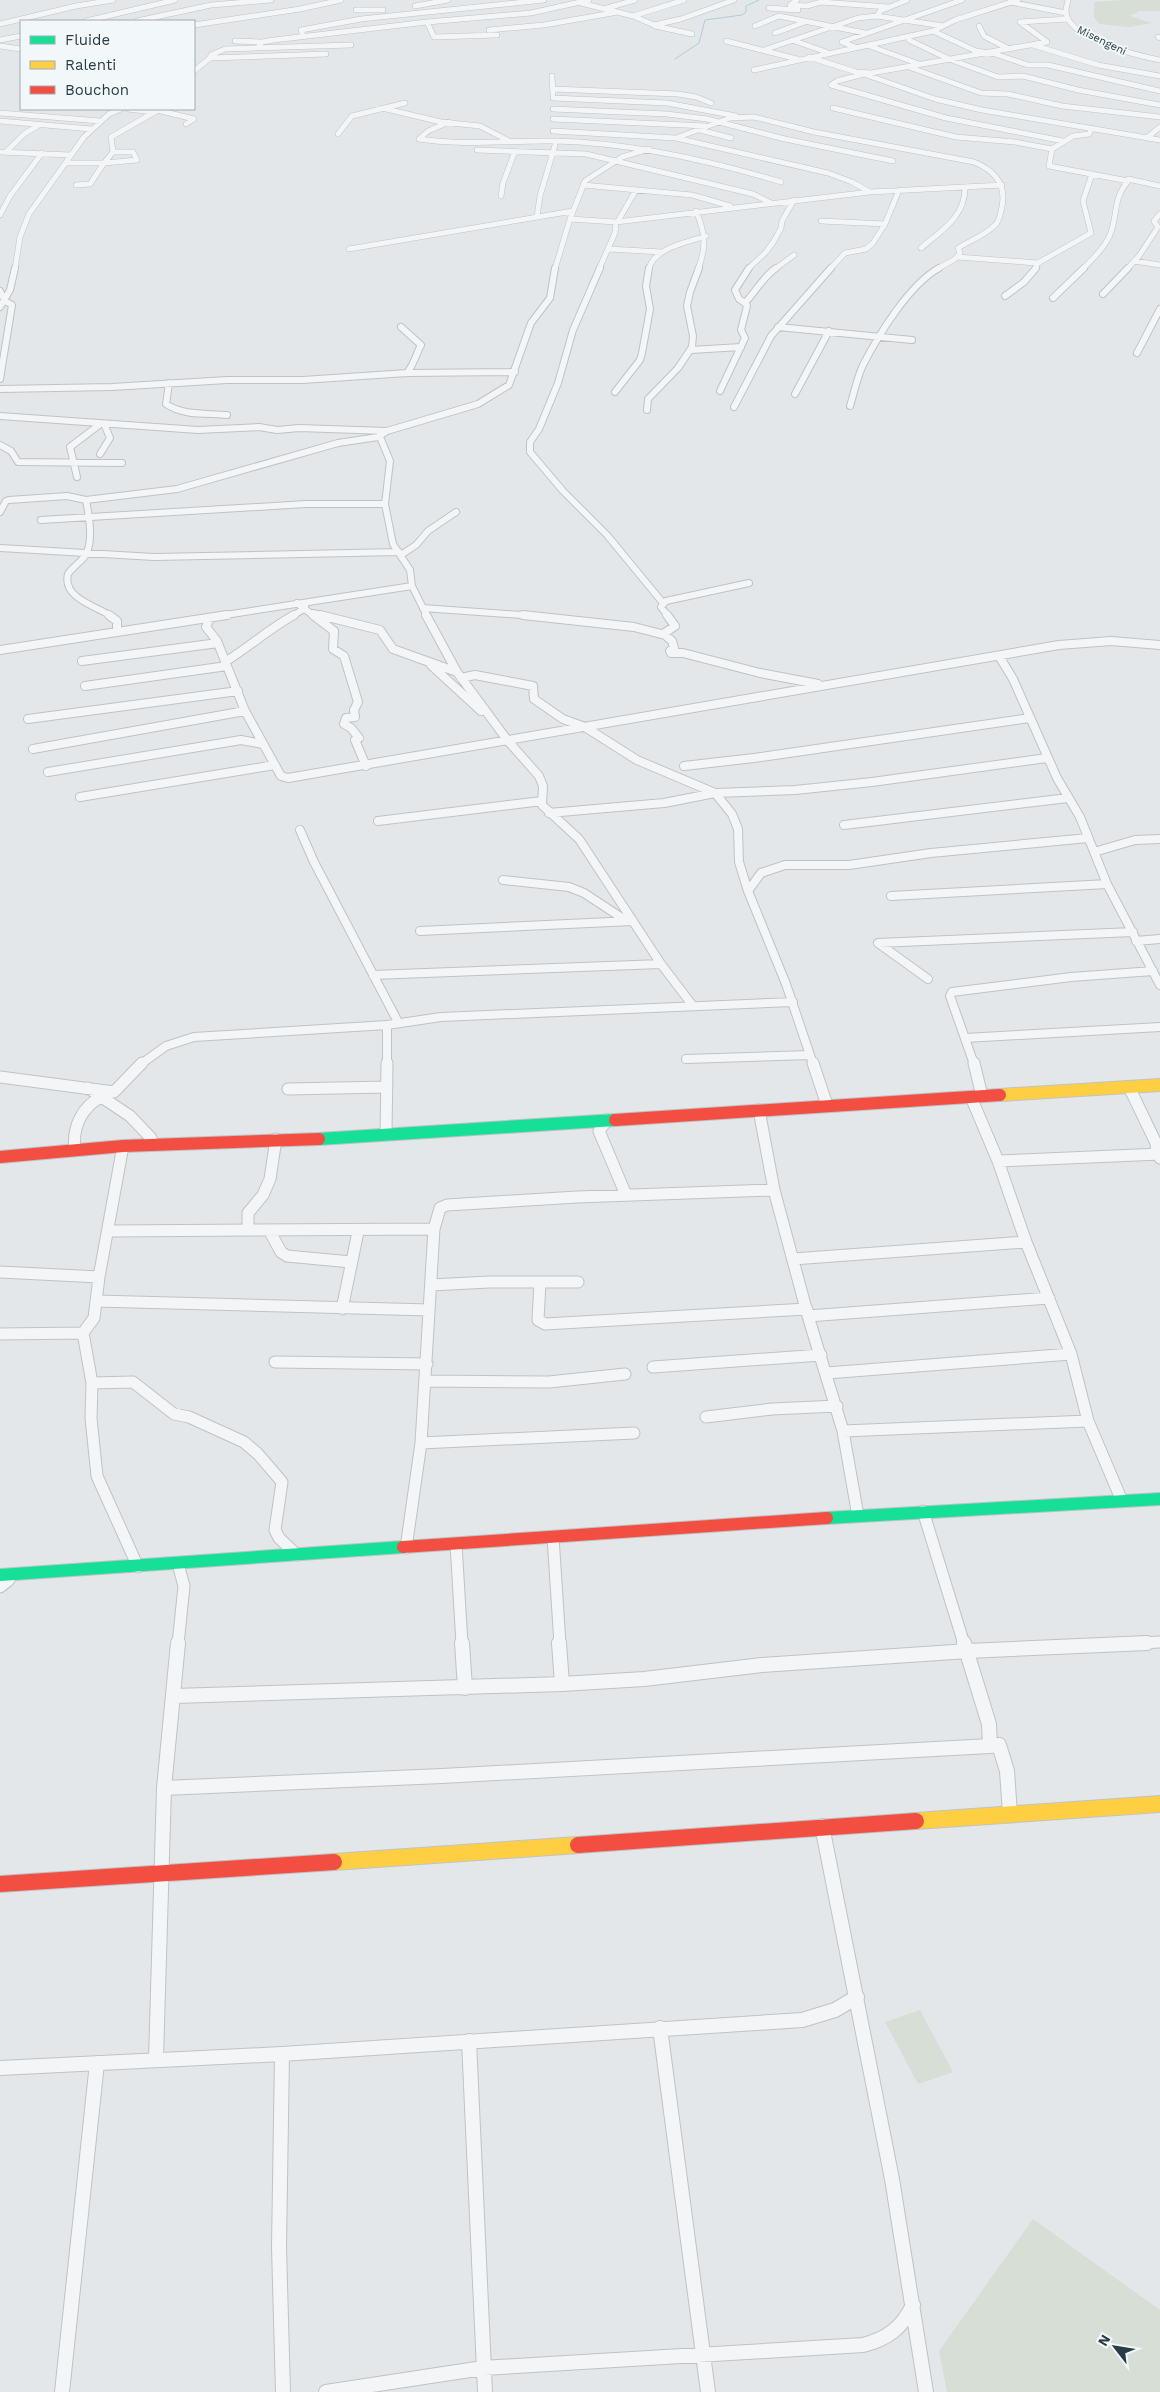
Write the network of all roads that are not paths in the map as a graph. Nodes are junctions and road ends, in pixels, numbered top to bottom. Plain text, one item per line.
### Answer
1 (113, 0) edge
2 (175, 0) edge
3 (271, 0) edge
4 (341, 0) edge
5 (448, 0) edge
6 (544, 0) edge
7 (570, 0) edge
8 (589, 0) edge
9 (635, 0) edge
10 (684, 0) edge
11 (734, 0) edge
12 (797, 0) edge
13 (854, 0) edge
14 (907, 0) edge
15 (962, 0) edge
16 (1002, 0) edge
17 (1018, 0) edge
18 (1068, 0) edge
19 (1012, 2) junction
20 (437, 3) junction
21 (582, 3) junction
22 (843, 4) junction
23 (147, 6) junction
24 (409, 7) dead end
25 (606, 8) junction
26 (769, 8) dead end
27 (889, 8) junction
28 (391, 9) dead end
29 (356, 10) dead end
30 (181, 11) junction
31 (424, 12) junction
32 (618, 12) junction
33 (633, 16) junction
34 (876, 16) junction
35 (1067, 16) junction
36 (368, 18) junction
37 (789, 18) junction
38 (89, 20) edge
39 (141, 20) edge
40 (906, 20) junction
41 (806, 21) junction
42 (427, 22) junction
43 (0, 24) edge
44 (195, 25) edge
45 (654, 25) junction
46 (755, 26) dead end
47 (832, 26) junction
48 (943, 26) junction
49 (978, 26) dead end
50 (379, 27) junction
51 (355, 30) junction
52 (933, 31) junction
53 (430, 33) junction
54 (692, 34) dead end
55 (775, 34) dead end
56 (866, 34) junction
57 (359, 35) dead end
58 (498, 35) dead end
59 (20, 36) edge
60 (303, 36) junction
61 (0, 40) edge
62 (792, 40) junction
63 (909, 40) dead end
64 (235, 41) dead end
65 (726, 41) dead end
66 (261, 42) junction
67 (351, 45) dead end
68 (866, 45) junction
69 (0, 46) edge
70 (1039, 46) junction
71 (258, 47) junction
72 (856, 47) junction
73 (1007, 48) junction
74 (20, 49) edge
75 (764, 50) junction
76 (827, 53) junction
77 (984, 53) junction
78 (326, 54) dead end
79 (808, 57) junction
80 (210, 58) junction
81 (949, 59) junction
82 (798, 60) junction
83 (1075, 60) junction
84 (1160, 60) edge
85 (920, 64) junction
86 (910, 67) junction
87 (1058, 68) junction
88 (754, 70) dead end
89 (195, 71) edge
90 (864, 74) junction
91 (552, 76) dead end
92 (1160, 76) edge
93 (553, 89) junction
94 (1160, 91) edge
95 (554, 98) junction
96 (405, 103) dead end
97 (711, 103) dead end
98 (1160, 105) edge
99 (382, 108) junction
100 (833, 108) dead end
101 (553, 109) junction
102 (118, 110) edge
103 (157, 110) edge
104 (0, 113) edge
105 (667, 114) junction
106 (743, 117) junction
107 (1160, 117) edge
108 (552, 119) junction
109 (590, 120) junction
110 (100, 121) junction
111 (720, 121) junction
112 (0, 122) edge
113 (450, 122) junction
114 (186, 124) dead end
115 (670, 124) junction
116 (39, 125) junction
117 (710, 126) junction
118 (1160, 127) edge
119 (1092, 128) junction
120 (91, 129) junction
121 (553, 130) junction
122 (700, 130) junction
123 (591, 132) junction
124 (338, 134) dead end
125 (676, 138) junction
126 (731, 138) dead end
127 (1147, 138) junction
128 (1063, 140) junction
129 (1160, 140) edge
130 (510, 141) junction
131 (556, 141) junction
132 (593, 143) junction
133 (649, 149) junction
134 (477, 150) dead end
135 (514, 151) junction
136 (554, 151) junction
137 (664, 151) junction
138 (3, 152) edge
139 (112, 152) junction
140 (1051, 152) junction
141 (42, 153) junction
142 (70, 155) junction
143 (584, 156) junction
144 (616, 161) junction
145 (893, 161) dead end
146 (66, 163) junction
147 (104, 163) junction
148 (1092, 174) junction
149 (1128, 179) junction
150 (780, 182) dead end
151 (76, 185) dead end
152 (583, 185) junction
153 (1002, 185) junction
154 (1160, 186) edge
155 (965, 188) junction
156 (636, 190) junction
157 (899, 190) junction
158 (870, 192) junction
159 (501, 196) dead end
160 (794, 200) junction
161 (772, 203) junction
162 (734, 207) junction
163 (573, 211) junction
164 (696, 212) junction
165 (1160, 214) edge
166 (0, 215) edge
167 (537, 217) junction
168 (570, 219) junction
169 (617, 221) junction
170 (821, 221) dead end
171 (885, 224) junction
172 (706, 236) junction
173 (920, 248) dead end
174 (349, 249) dead end
175 (608, 249) junction
176 (662, 252) junction
177 (794, 255) dead end
178 (957, 257) junction
179 (1134, 261) junction
180 (1038, 263) junction
181 (1160, 265) edge
182 (0, 291) edge
183 (1103, 294) dead end
184 (1005, 296) dead end
185 (1053, 298) dead end
186 (5, 301) junction
187 (745, 304) junction
188 (0, 307) edge
189 (1160, 309) edge
190 (401, 327) dead end
191 (778, 327) junction
192 (829, 331) junction
193 (880, 337) junction
194 (912, 340) dead end
195 (741, 347) junction
196 (690, 350) junction
197 (1137, 353) dead end
198 (515, 372) junction
199 (407, 373) junction
200 (0, 379) edge
201 (170, 383) junction
202 (0, 389) edge
203 (720, 391) dead end
204 (615, 392) dead end
205 (795, 394) dead end
206 (850, 406) dead end
207 (734, 407) dead end
208 (647, 410) dead end
209 (227, 415) dead end
210 (0, 416) edge
211 (102, 426) junction
212 (387, 431) junction
213 (380, 437) junction
214 (0, 444) edge
215 (100, 454) dead end
216 (74, 463) junction
217 (122, 463) dead end
218 (77, 477) dead end
219 (86, 500) junction
220 (385, 504) junction
221 (0, 512) edge
222 (456, 512) dead end
223 (89, 516) junction
224 (41, 520) dead end
225 (0, 548) edge
226 (400, 553) junction
227 (86, 554) junction
228 (749, 582) dead end
229 (412, 586) junction
230 (662, 604) junction
231 (421, 605) junction
232 (305, 606) junction
233 (210, 618) junction
234 (117, 630) junction
235 (664, 636) junction
236 (218, 643) junction
237 (1160, 645) edge
238 (0, 650) edge
239 (999, 656) junction
240 (82, 661) dead end
241 (429, 663) junction
242 (226, 664) junction
243 (459, 675) junction
244 (847, 684) junction
245 (84, 686) dead end
246 (238, 691) junction
247 (245, 711) junction
248 (490, 716) junction
249 (1030, 718) junction
250 (28, 719) dead end
251 (585, 727) junction
252 (508, 741) junction
253 (263, 744) junction
254 (33, 749) dead end
255 (359, 751) junction
256 (1047, 758) junction
257 (275, 765) junction
258 (366, 766) junction
259 (684, 766) dead end
260 (350, 768) junction
261 (48, 772) dead end
262 (715, 793) junction
263 (80, 797) dead end
264 (1068, 798) junction
265 (542, 801) junction
266 (549, 813) junction
267 (378, 821) dead end
268 (844, 825) dead end
269 (300, 830) dead end
270 (1088, 838) junction
271 (1160, 839) edge
272 (1094, 852) junction
273 (503, 880) dead end
274 (1107, 884) junction
275 (748, 891) junction
276 (891, 896) dead end
277 (630, 921) junction
278 (420, 930) dead end
279 (1133, 932) junction
280 (1160, 939) edge
281 (1136, 941) junction
282 (662, 964) junction
283 (373, 975) junction
284 (1157, 978) edge
285 (928, 979) dead end
286 (792, 1002) junction
287 (693, 1006) junction
288 (398, 1022) junction
289 (387, 1025) junction
290 (1160, 1027) edge
291 (965, 1038) junction
292 (810, 1055) junction
293 (686, 1059) dead end
294 (0, 1077) edge
295 (1160, 1085) edge
296 (87, 1087) junction
297 (387, 1087) junction
298 (1129, 1087) junction
299 (288, 1089) dead end
300 (114, 1092) junction
301 (976, 1097) junction
302 (98, 1098) junction
303 (827, 1105) junction
304 (759, 1110) junction
305 (608, 1120) junction
306 (386, 1135) junction
307 (276, 1139) junction
308 (152, 1144) junction
309 (123, 1146) junction
310 (75, 1150) junction
311 (1159, 1155) edge
312 (0, 1156) edge
313 (998, 1160) junction
314 (774, 1190) junction
315 (626, 1196) junction
316 (434, 1229) junction
317 (248, 1230) junction
318 (269, 1230) junction
319 (108, 1231) junction
320 (358, 1232) junction
321 (1026, 1242) junction
322 (793, 1259) junction
323 (351, 1262) junction
324 (0, 1272) edge
325 (99, 1276) junction
326 (540, 1282) junction
327 (578, 1282) dead end
328 (431, 1285) junction
329 (1049, 1298) junction
330 (96, 1301) junction
331 (342, 1309) junction
332 (429, 1310) junction
333 (808, 1312) junction
334 (82, 1333) junction
335 (0, 1334) edge
336 (1071, 1354) junction
337 (821, 1355) junction
338 (275, 1362) dead end
339 (427, 1364) junction
340 (653, 1367) dead end
341 (827, 1373) junction
342 (625, 1374) dead end
343 (426, 1381) junction
344 (92, 1383) junction
345 (837, 1406) junction
346 (706, 1417) dead end
347 (1088, 1420) junction
348 (843, 1431) junction
349 (634, 1434) dead end
350 (421, 1443) junction
351 (1160, 1499) edge
352 (1122, 1501) junction
353 (923, 1511) junction
354 (858, 1516) junction
355 (553, 1537) junction
356 (456, 1544) junction
357 (406, 1548) junction
358 (297, 1555) junction
359 (178, 1564) junction
360 (138, 1567) junction
361 (3, 1575) edge
362 (0, 1587) edge
363 (1160, 1642) edge
364 (968, 1651) junction
365 (562, 1684) junction
366 (464, 1688) junction
367 (174, 1696) junction
368 (990, 1746) junction
369 (164, 1788) junction
370 (1160, 1804) edge
371 (1010, 1814) junction
372 (822, 1826) junction
373 (162, 1874) junction
374 (0, 1884) edge
375 (857, 1997) junction
376 (660, 2028) junction
377 (469, 2040) junction
378 (282, 2054) junction
379 (156, 2059) junction
380 (96, 2063) junction
381 (0, 2068) edge
382 (914, 2305) junction
383 (704, 2356) junction
384 (483, 2368) junction
385 (62, 2392) edge
386 (283, 2392) edge
387 (326, 2392) edge
388 (485, 2392) edge
389 (708, 2392) edge
390 (926, 2392) edge

1 - 43 street
2 - 23 street
3 - 30 street
4 - 44 street
5 - 20 street
6 - 31 street
7 - 21 street
8 - 21 street
9 - 25 street
10 - 33 street
11 - 45 street
12 - 22 street
13 - 22 street
14 - 27 street
15 - 40 street
16 - 19 street
17 - 19 street
18 - 35 street, Misengeni
19 - 35 street
19 - 48 street
20 - 24 street
20 - 31 street
21 - 25 street
21 - 42 street
22 - 27 street
23 - 30 street
23 - 38 street
25 - 32 street
26 - 37 street
27 - 34 street
28 - 29 street
30 - 39 street
31 - 36 street
32 - 33 street
32 - 53 street
33 - 45 street
34 - 40 street
34 - 47 street
35 - 70 street
35 - 84 street, Misengeni
36 - 50 street
36 - 60 street
37 - 41 street
37 - 46 street
40 - 48 street
40 - 56 street
41 - 47 street
41 - 55 street
42 - 50 street
42 - 53 street
45 - 54 street
47 - 56 street
47 - 62 street
48 - 52 street
49 - 73 street
50 - 51 street
51 - 57 street
51 - 60 street
52 - 68 street
52 - 77 street
53 - 58 street
56 - 72 street
59 - 61 street
60 - 66 street
62 - 75 street
62 - 76 street
63 - 81 street
64 - 66 street
65 - 75 street
66 - 71 street
67 - 71 street
68 - 72 street
68 - 85 street
69 - 74 street
70 - 73 street
70 - 83 street
71 - 80 street
72 - 76 street
73 - 77 street
75 - 82 street
76 - 79 street
77 - 81 street
77 - 87 street
78 - 80 street
79 - 82 street
79 - 90 street
80 - 89 street
81 - 85 street
81 - 98 street
82 - 88 street
83 - 87 street
83 - 92 street
85 - 86 street
86 - 90 street
86 - 107 street
87 - 94 street
90 - 119 street
90 - 128 street
91 - 93 street
93 - 95 street
93 - 97 street
95 - 101 street
95 - 106 street
96 - 99 street
99 - 113 street
99 - 124 street
100 - 140 street
101 - 105 street
101 - 108 street
102 - 110 street
103 - 114 street
103 - 139 street
104 - 110 street
105 - 111 street
105 - 115 street
106 - 111 street
106 - 153 street
108 - 109 street
108 - 121 street
109 - 115 street
109 - 123 street
110 - 120 street
111 - 117 street
111 - 145 street
112 - 116 street
113 - 130 street
113 - 130 street
115 - 117 street
116 - 120 street
116 - 138 street
117 - 122 street
118 - 127 street
119 - 127 street
119 - 128 street
120 - 142 street
121 - 123 street
121 - 131 street
122 - 125 street
122 - 126 street
123 - 125 street
123 - 132 street
125 - 137 street
125 - 158 street
127 - 129 street
128 - 140 street
130 - 131 street
131 - 132 street
131 - 136 street
132 - 133 street
132 - 143 street
133 - 137 street
133 - 144 street
134 - 135 street
135 - 136 street
135 - 159 street
136 - 143 street
136 - 167 street
137 - 150 street
138 - 141 street
139 - 147 street
139 - 147 street
140 - 148 street
141 - 142 street
141 - 166 street
142 - 146 street
143 - 144 street
144 - 152 street
144 - 161 street
146 - 147 street
146 - 186 street
147 - 151 street
148 - 149 street
148 - 180 street
149 - 154 street
149 - 185 street
152 - 156 street
152 - 163 street
153 - 155 street
153 - 178 street
155 - 157 street
155 - 173 street
156 - 162 street
156 - 169 street
157 - 158 street
157 - 171 street
158 - 160 street
160 - 161 street
160 - 187 street
161 - 162 street
162 - 164 street
163 - 167 street
163 - 168 street
164 - 169 street
164 - 172 street
165 - 179 street
167 - 174 street
168 - 169 street
168 - 198 street
169 - 175 street
170 - 171 street
171 - 191 street
172 - 176 street
172 - 196 street
175 - 176 street
175 - 230 street
176 - 204 street
177 - 187 street
178 - 180 street
178 - 193 street
179 - 181 street
179 - 183 street
180 - 184 street
182 - 186 street
186 - 188 street
186 - 200 street
187 - 195 street
189 - 197 street
190 - 199 street
191 - 192 street
191 - 207 street
192 - 193 street
192 - 205 street
193 - 194 street
193 - 206 street
195 - 196 street
195 - 203 street
196 - 208 street
198 - 199 street
198 - 212 street
199 - 201 street
201 - 202 street
201 - 209 street
210 - 211 street
211 - 212 street
211 - 215 street
211 - 216 street
212 - 213 street
213 - 219 street
213 - 220 street
214 - 216 street
216 - 217 street
216 - 218 street
219 - 221 street
219 - 223 street
220 - 223 street
220 - 226 street
222 - 226 street
223 - 224 street
223 - 227 street
225 - 227 street
226 - 227 street
226 - 229 street
227 - 234 street
228 - 230 street
229 - 231 street
229 - 232 street
230 - 235 street
231 - 235 street
231 - 243 street
232 - 233 street
232 - 241 street
232 - 242 street
232 - 255 street
233 - 234 street
233 - 236 street
234 - 238 street
235 - 244 street
236 - 240 street
236 - 242 street
237 - 239 street
239 - 244 street
239 - 249 street
241 - 243 street
241 - 248 street
242 - 245 street
242 - 246 street
243 - 248 street
243 - 251 street
244 - 251 street
246 - 247 street
246 - 250 street
247 - 253 street
247 - 254 street
248 - 252 street
249 - 256 street
249 - 259 street
251 - 252 street
251 - 262 street
252 - 258 street
252 - 265 street
253 - 257 street
253 - 261 street
255 - 258 street
255 - 260 street
256 - 262 street
256 - 264 street
257 - 260 street
257 - 263 street
258 - 260 street
262 - 266 street
262 - 275 street
264 - 268 street
264 - 270 street
265 - 266 street
265 - 267 street
266 - 277 street
269 - 283 street
270 - 272 street
270 - 275 street
271 - 272 street
272 - 274 street
273 - 277 street
274 - 276 street
274 - 279 street
275 - 286 street
277 - 278 street
277 - 282 street
279 - 281 street
279 - 285 street
280 - 281 street
281 - 284 street
282 - 283 street
282 - 287 street
283 - 288 street
284 - 291 street
286 - 287 street
286 - 292 street
287 - 288 street
288 - 289 street
289 - 297 street
289 - 300 street
290 - 291 street
291 - 301 street
292 - 293 street
292 - 303 street
294 - 296 street
295 - 298 street
296 - 300 street
296 - 302 street
297 - 299 street
297 - 306 street
298 - 301 street
298 - 311 street
300 - 302 street
301 - 303 street
301 - 313 street
302 - 308 street
302 - 310 street
303 - 304 street
304 - 305 street
304 - 314 street
305 - 306 street
305 - 315 street
306 - 307 street
307 - 308 street
307 - 317 street
308 - 309 street
309 - 310 street
309 - 319 street
310 - 312 street
311 - 313 street
313 - 321 street
314 - 315 street
314 - 322 street
315 - 316 street
316 - 320 street
316 - 328 street
317 - 318 street
317 - 319 street
318 - 320 street
318 - 323 street
319 - 325 street
320 - 323 street
321 - 322 street
321 - 329 street
322 - 333 street
323 - 331 street
324 - 325 street
325 - 330 street
326 - 327 street
326 - 328 street
326 - 333 street
328 - 332 street
329 - 333 street
329 - 336 street
330 - 331 street
330 - 334 street
331 - 332 street
332 - 339 street
333 - 337 street
334 - 335 street
334 - 344 street
336 - 341 street
336 - 347 street
337 - 340 street
337 - 341 street
338 - 339 street
339 - 343 street
341 - 345 street
342 - 343 street
343 - 350 street
344 - 358 street
344 - 360 street
345 - 346 street
345 - 348 street
347 - 348 street
347 - 352 street
348 - 354 street
349 - 350 street
350 - 357 street
351 - 352 street
352 - 353 street
353 - 354 street
353 - 364 street
354 - 355 street
355 - 356 street
355 - 365 street
356 - 357 street
356 - 366 street
357 - 358 street
358 - 359 street
359 - 360 street
359 - 367 street
360 - 361 street
361 - 362 street
363 - 364 street
364 - 365 street
364 - 368 street
365 - 366 street
366 - 367 street
367 - 369 street
368 - 369 street
368 - 371 street
369 - 373 street
370 - 371 street
371 - 372 street
372 - 373 street
372 - 375 street
373 - 374 street
373 - 379 street
375 - 376 street
375 - 382 street
376 - 377 street
376 - 383 street
377 - 378 street
377 - 384 street
378 - 379 street
378 - 386 street
379 - 380 street
380 - 381 street
380 - 385 street
382 - 383 street
382 - 390 street
383 - 384 street
383 - 389 street
384 - 387 street
384 - 388 street

